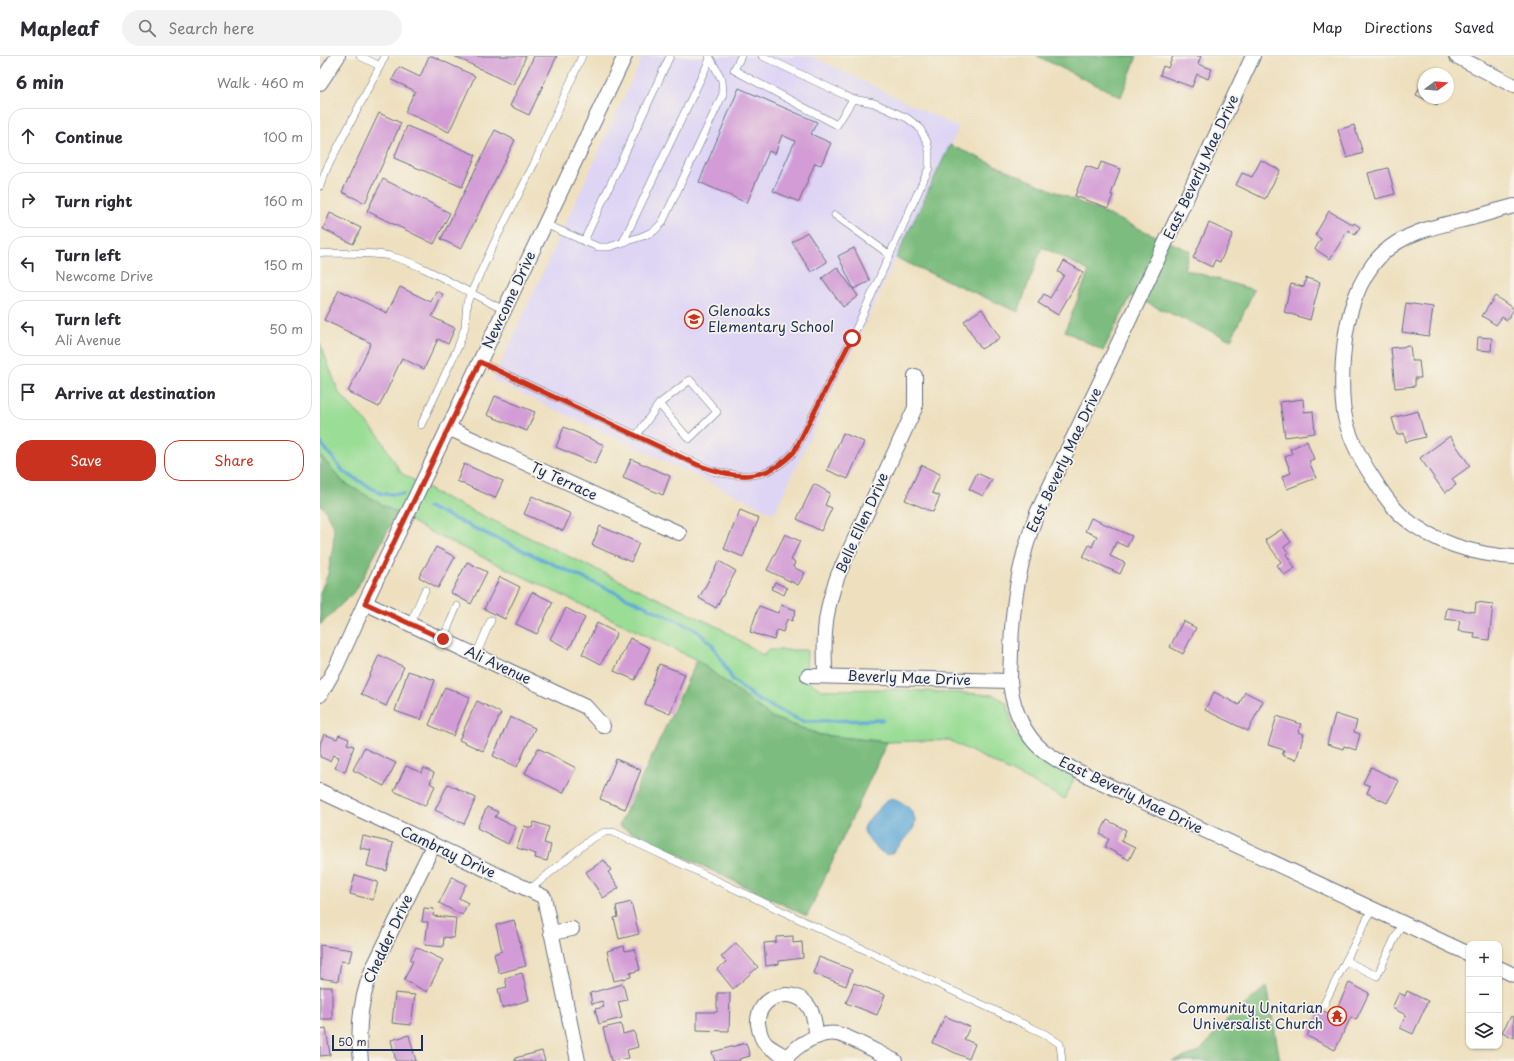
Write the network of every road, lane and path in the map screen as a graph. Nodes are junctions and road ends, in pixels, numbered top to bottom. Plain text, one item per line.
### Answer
1 (338, 56) edge
2 (360, 56) edge
3 (385, 56) edge
4 (582, 56) edge
5 (625, 56) edge
6 (670, 56) edge
7 (741, 56) edge
8 (762, 56) edge
9 (1253, 56) edge
10 (1456, 56) edge
11 (710, 58) edge
12 (380, 66) junction
13 (320, 83) edge
14 (1514, 86) edge
15 (853, 99) junction
16 (320, 186) edge
17 (1514, 206) edge
18 (835, 216) dead end
19 (545, 224) junction
20 (584, 241) junction
21 (622, 244) junction
22 (320, 253) edge
23 (890, 255) junction
24 (471, 293) junction
25 (504, 310) junction
26 (480, 362) junction
27 (915, 376) dead end
28 (658, 404) junction
29 (421, 425) dead end
30 (448, 428) junction
31 (636, 436) junction
32 (679, 533) dead end
33 (1514, 557) edge
34 (425, 590) dead end
35 (365, 603) junction
36 (457, 606) dead end
37 (491, 620) dead end
38 (410, 624) junction
39 (443, 639) junction
40 (476, 655) junction
41 (808, 676) dead end
42 (826, 676) junction
43 (1010, 681) junction
44 (320, 695) edge
45 (603, 726) dead end
46 (320, 791) edge
47 (433, 846) junction
48 (529, 890) junction
49 (1372, 909) junction
50 (1402, 923) junction
51 (572, 929) dead end
52 (551, 933) junction
53 (1466, 953) edge
54 (1346, 961) junction
55 (1502, 969) edge
56 (1514, 975) edge
57 (1324, 1004) dead end
58 (817, 1037) junction
59 (788, 1056) edge
60 (361, 1061) edge
61 (578, 1061) edge
62 (895, 1061) edge
63 (1062, 1061) edge

1 - 13 street
2 - 12 lane
3 - 12 lane
4 - 24 lane
5 - 19 street, Newcome Drive
6 - 20 lane
7 - 15 lane
8 - 15 lane
9 - 43 street, East Beverly Mae Drive
10 - 14 street
11 - 21 lane
11 - 21 lane
12 - 16 lane
15 - 23 lane
17 - 33 street
18 - 23 lane
19 - 20 lane
19 - 25 street, Newcome Drive
20 - 21 lane
22 - 24 lane
23 - 31 lane
24 - 25 lane
24 - 29 lane
25 - 26 street, Newcome Drive
26 - 30 street, Newcome Drive
26 - 31 lane
27 - 42 street, Belle Ellen Drive
28 - 28 lane
28 - 31 lane
30 - 32 street, Ty Terrace
30 - 35 street, Newcome Drive
34 - 38 lane
35 - 38 street, Ali Avenue
35 - 44 street, Newcome Drive
36 - 39 lane
37 - 40 lane
38 - 39 street, Ali Avenue
39 - 40 street, Ali Avenue
40 - 45 street, Ali Avenue
41 - 42 street, Beverly Mae Drive
42 - 43 street, Beverly Mae Drive
43 - 49 street, East Beverly Mae Drive
46 - 47 street, Cambray Drive
47 - 48 street, Cambray Drive
47 - 60 street, Chedder Drive
48 - 52 street, Cambray Drive
48 - 63 lane
49 - 50 street, East Beverly Mae Drive
49 - 54 lane
50 - 53 street, East Beverly Mae Drive
50 - 54 lane
51 - 52 street
52 - 61 street, Cambray Drive
54 - 57 lane
55 - 56 street
58 - 59 street
58 - 59 street
58 - 62 street

